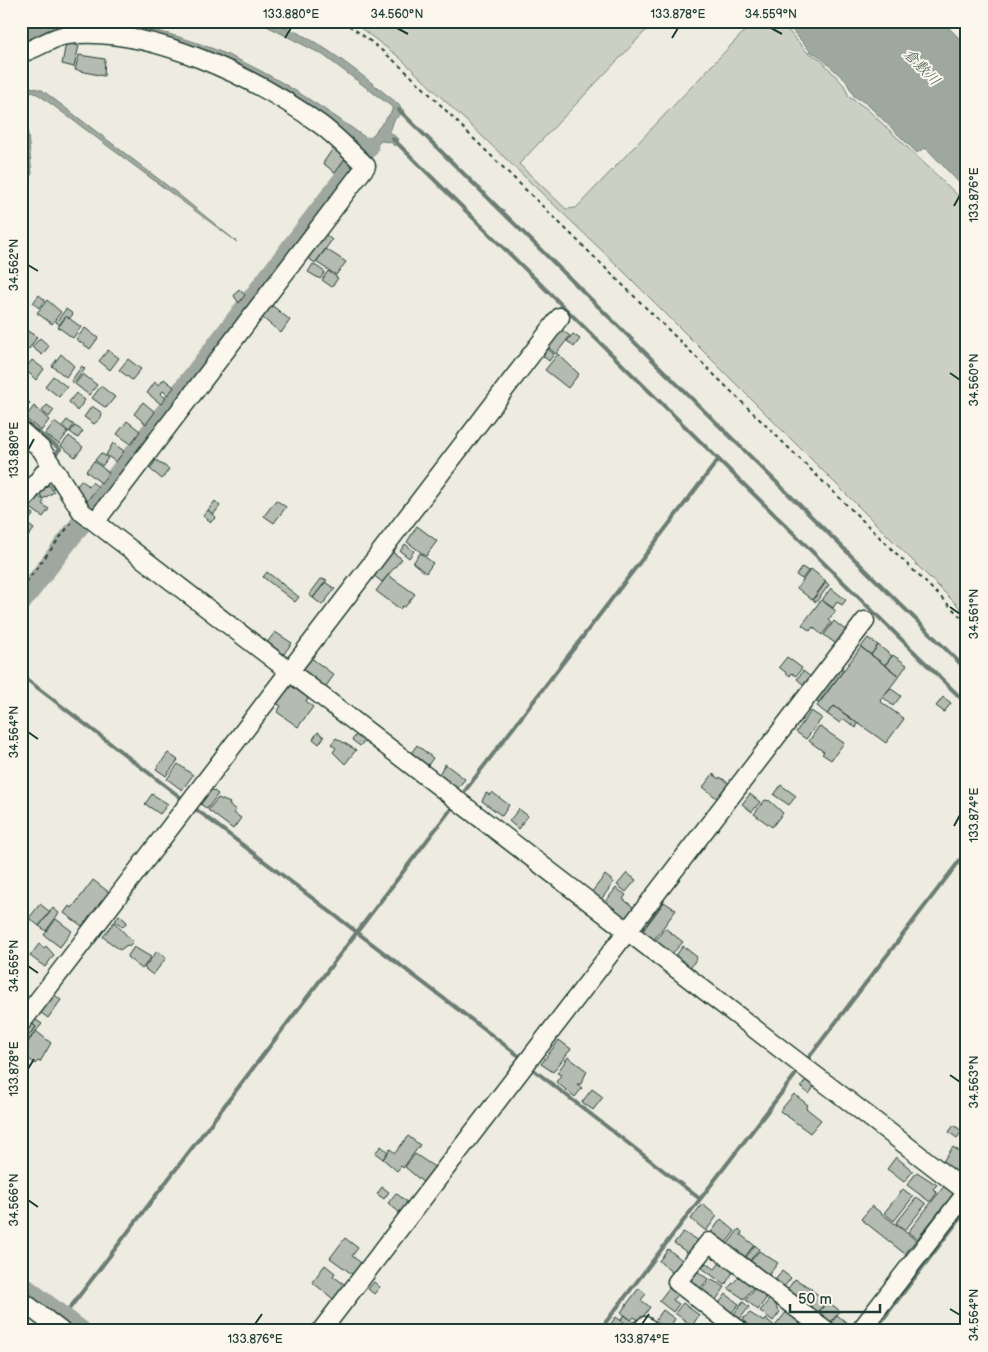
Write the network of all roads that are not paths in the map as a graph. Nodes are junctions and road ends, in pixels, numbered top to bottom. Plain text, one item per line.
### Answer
1 (22, 53) edge
2 (560, 317) dead end
3 (21, 431) edge
4 (51, 464) junction
5 (21, 503) edge
6 (85, 518) junction
7 (865, 621) dead end
8 (285, 669) junction
9 (626, 932) junction
10 (21, 1023) edge
11 (967, 1192) edge
12 (21, 1300) edge
13 (61, 1331) edge
14 (321, 1331) edge
15 (641, 1331) edge
16 (651, 1331) edge
17 (740, 1331) edge
18 (827, 1331) edge
19 (860, 1331) edge

1 - 6 street
2 - 8 street
3 - 4 street
4 - 5 street
4 - 6 street
6 - 8 street
7 - 9 street
8 - 9 street
8 - 10 street
9 - 11 street
9 - 14 street
11 - 19 street
12 - 13 street
15 - 16 street
17 - 18 street

